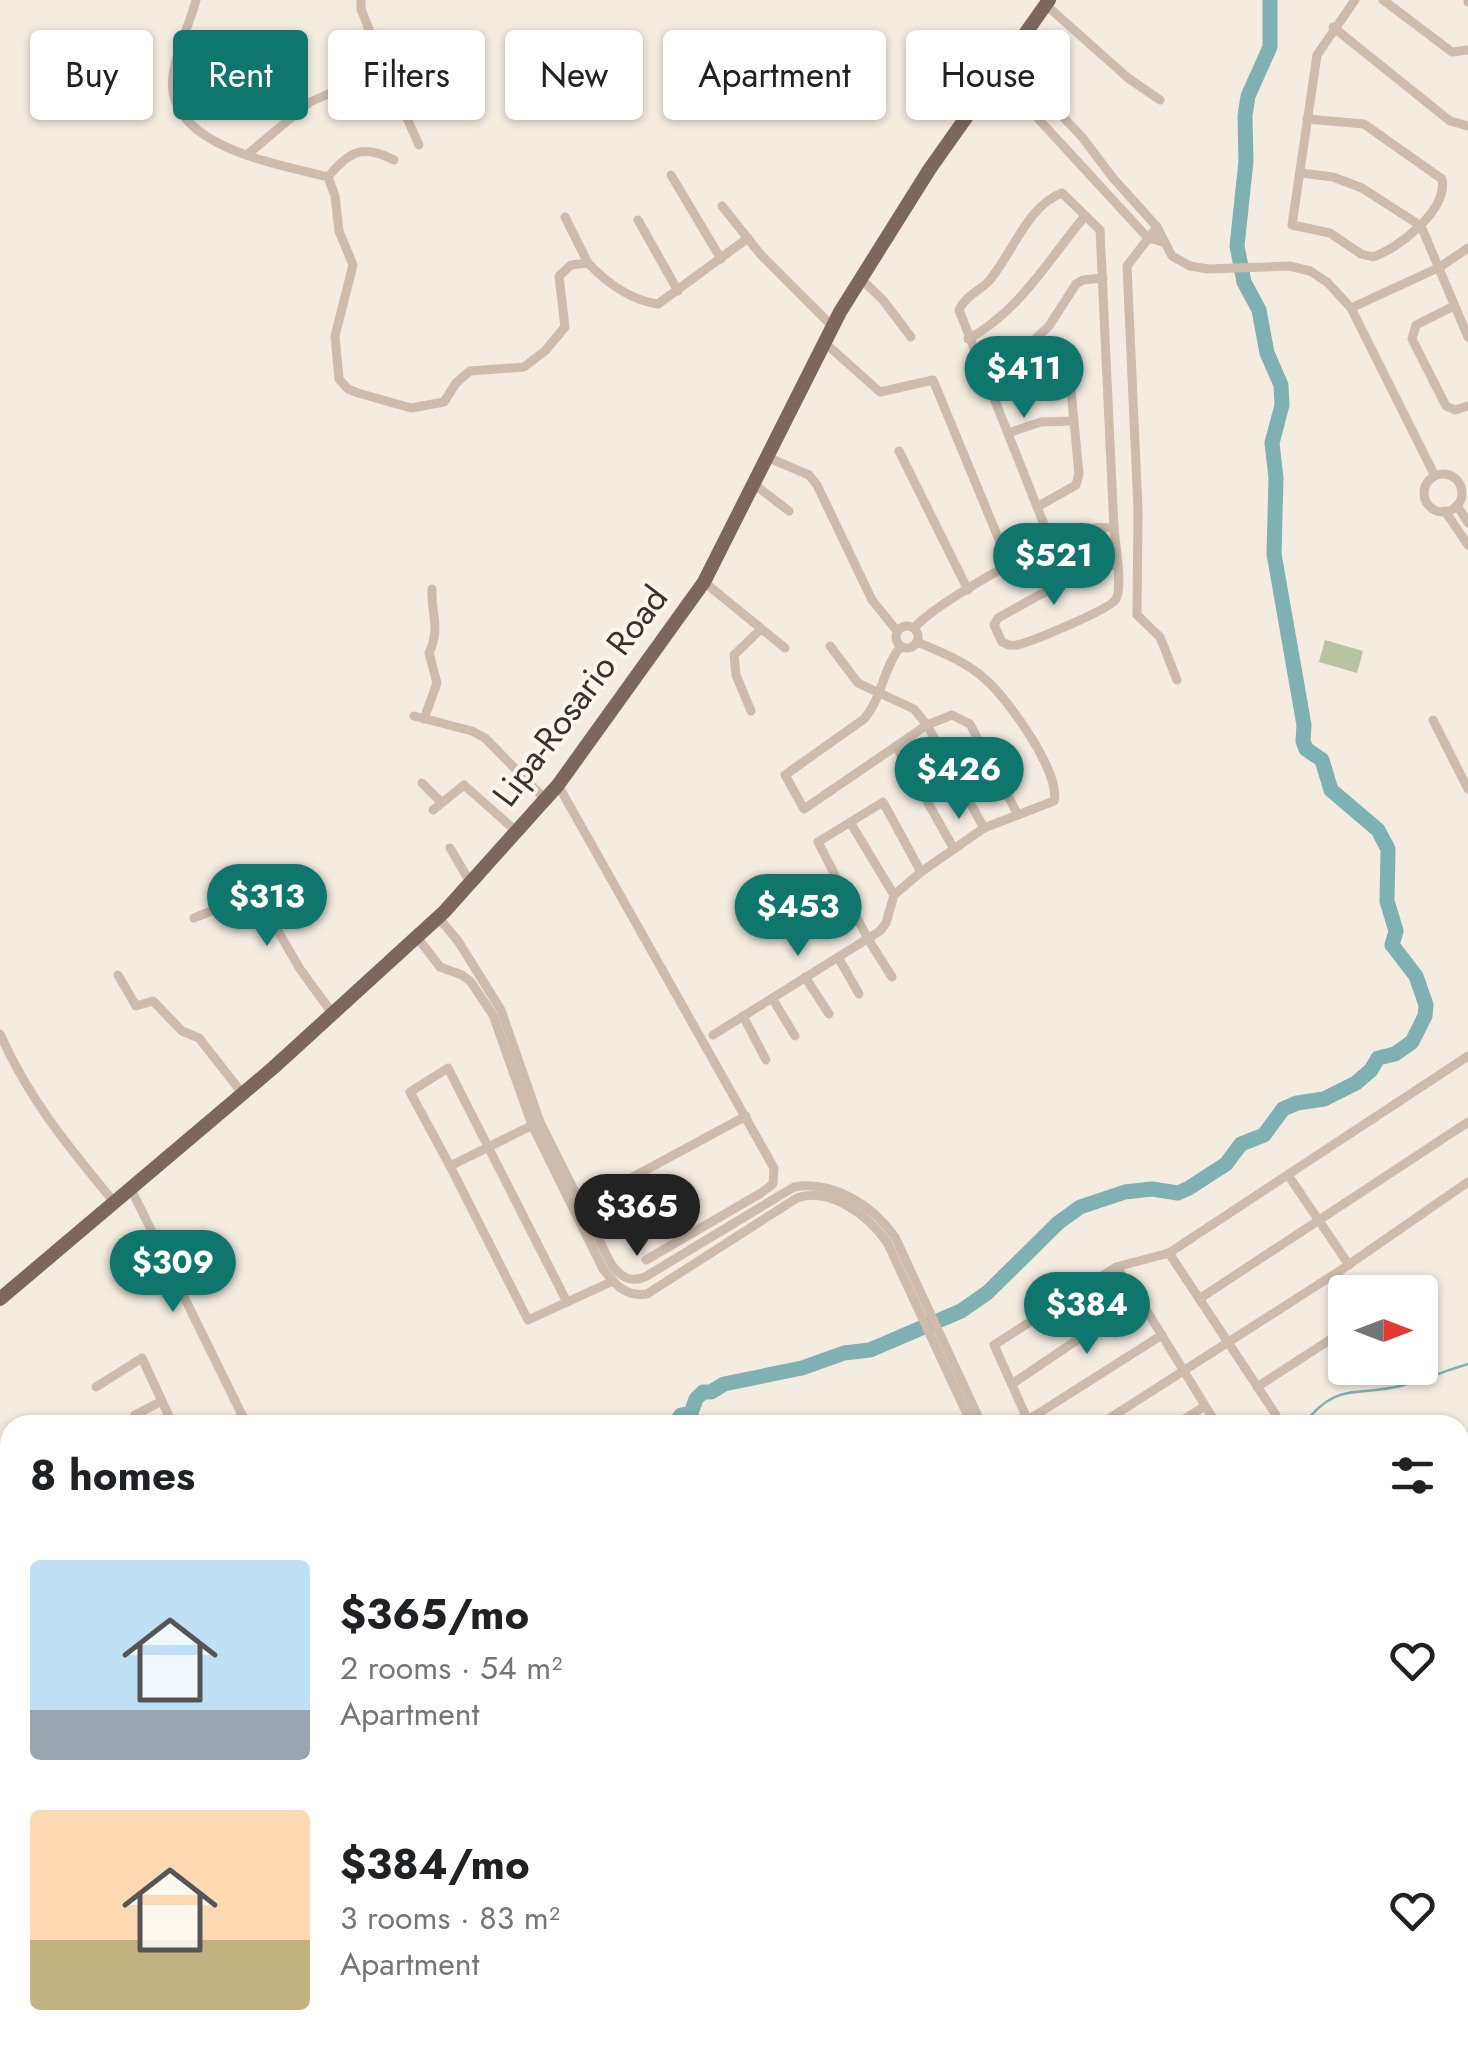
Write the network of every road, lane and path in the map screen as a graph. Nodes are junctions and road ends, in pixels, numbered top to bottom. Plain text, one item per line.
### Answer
1 (196, 0) edge
2 (361, 0) edge
3 (1355, 0) edge
4 (1384, 0) edge
5 (1048, 2) edge
6 (1334, 28) junction
7 (369, 30) edge
8 (1028, 30) edge
9 (1468, 50) edge
10 (328, 94) edge
11 (1160, 100) dead end
12 (1307, 119) junction
13 (408, 120) edge
14 (964, 120) edge
15 (1040, 120) edge
16 (1063, 120) edge
17 (1468, 126) edge
18 (419, 145) dead end
19 (248, 154) junction
20 (394, 160) dead end
21 (1099, 160) junction
22 (1087, 171) junction
23 (1301, 173) junction
24 (671, 175) dead end
25 (328, 177) junction
26 (722, 206) dead end
27 (565, 216) dead end
28 (1085, 216) junction
29 (638, 220) dead end
30 (1421, 226) junction
31 (1157, 227) junction
32 (1147, 237) junction
33 (748, 238) junction
34 (1162, 242) junction
35 (1468, 248) edge
36 (721, 259) junction
37 (588, 264) junction
38 (1440, 266) junction
39 (1103, 278) junction
40 (861, 279) junction
41 (678, 291) junction
42 (1454, 306) junction
43 (1351, 308) junction
44 (833, 327) junction
45 (1468, 336) edge
46 (910, 337) dead end
47 (968, 338) junction
48 (825, 343) junction
49 (1030, 344) junction
50 (984, 373) junction
51 (1468, 406) edge
52 (1072, 421) junction
53 (1008, 432) junction
54 (899, 450) dead end
55 (769, 458) junction
56 (1468, 472) edge
57 (1435, 476) junction
58 (755, 484) junction
59 (1462, 484) edge
60 (1457, 505) junction
61 (1037, 507) junction
62 (789, 510) dead end
63 (1445, 512) junction
64 (1468, 523) edge
65 (1114, 528) junction
66 (1000, 542) dead end
67 (1051, 542) junction
68 (1468, 544) edge
69 (1118, 564) junction
70 (704, 582) junction
71 (432, 589) dead end
72 (968, 590) junction
73 (762, 628) junction
74 (914, 628) junction
75 (897, 632) junction
76 (917, 642) junction
77 (830, 646) dead end
78 (900, 646) junction
79 (786, 648) dead end
80 (1177, 680) dead end
81 (880, 690) junction
82 (751, 710) dead end
83 (1433, 720) dead end
84 (926, 725) junction
85 (896, 746) junction
86 (422, 783) dead end
87 (558, 785) junction
88 (1468, 789) edge
89 (545, 799) junction
90 (441, 802) junction
91 (432, 810) dead end
92 (1018, 815) junction
93 (850, 822) junction
94 (984, 828) junction
95 (516, 831) junction
96 (450, 848) dead end
97 (954, 849) junction
98 (921, 872) junction
99 (470, 882) junction
100 (894, 895) junction
101 (438, 917) junction
102 (194, 918) dead end
103 (417, 936) junction
104 (868, 938) junction
105 (838, 957) junction
106 (472, 965) junction
107 (118, 975) dead end
108 (462, 975) junction
109 (892, 976) dead end
110 (805, 977) junction
111 (859, 994) dead end
112 (772, 998) junction
113 (332, 1013) junction
114 (829, 1014) dead end
115 (742, 1016) junction
116 (0, 1034) edge
117 (713, 1034) dead end
118 (795, 1036) dead end
119 (1468, 1056) edge
120 (766, 1060) dead end
121 (242, 1093) junction
122 (746, 1116) junction
123 (1468, 1122) edge
124 (536, 1124) junction
125 (488, 1148) junction
126 (450, 1166) junction
127 (1288, 1175) junction
128 (1468, 1182) edge
129 (618, 1185) dead end
130 (131, 1189) junction
131 (114, 1202) junction
132 (1318, 1219) junction
133 (1170, 1253) junction
134 (646, 1260) dead end
135 (1348, 1265) junction
136 (1116, 1266) junction
137 (612, 1281) junction
138 (1140, 1298) junction
139 (0, 1299) edge
140 (1200, 1300) junction
141 (567, 1302) junction
142 (927, 1313) junction
143 (1162, 1335) junction
144 (937, 1336) junction
145 (1328, 1341) edge
146 (1228, 1343) junction
147 (1184, 1371) junction
148 (1012, 1384) junction
149 (96, 1387) dead end
150 (1258, 1387) junction
151 (162, 1402) junction
152 (1205, 1406) junction
153 (137, 1415) edge
154 (168, 1415) edge
155 (241, 1415) edge
156 (968, 1415) edge
157 (977, 1415) edge
158 (1026, 1415) edge
159 (1040, 1415) edge
160 (1115, 1415) edge
161 (1191, 1415) edge
162 (1211, 1415) edge
163 (1276, 1415) dead end

1 - 19 street
2 - 7 street
3 - 6 street
4 - 9 street
5 - 8 main road, Lipa-Rosario Road
5 - 11 street
6 - 12 street
6 - 17 street
10 - 19 street
12 - 23 street
12 - 30 street
13 - 18 street
14 - 40 main road, Lipa-Rosario Road
15 - 22 street
16 - 21 street
19 - 25 street
20 - 25 street
21 - 22 street
21 - 31 street
22 - 32 street
23 - 30 street
23 - 30 street
24 - 36 street
25 - 37 street
26 - 33 street
27 - 37 street
28 - 39 street
28 - 47 street
28 - 47 street
29 - 41 street
30 - 38 street
31 - 32 street
31 - 34 street
32 - 34 street
32 - 80 street
33 - 36 street
33 - 44 street
34 - 43 street
35 - 38 street
36 - 41 street
37 - 41 street
38 - 42 street
38 - 43 street
39 - 49 street
39 - 65 street
40 - 44 main road, Lipa-Rosario Road
40 - 46 street
42 - 45 street
42 - 51 street
43 - 57 street
44 - 48 main road, Lipa-Rosario Road
47 - 50 street
48 - 55 main road, Lipa-Rosario Road
48 - 66 street
49 - 50 street
49 - 52 street
50 - 53 street
52 - 53 street
52 - 61 street
53 - 61 street
54 - 72 street
55 - 58 main road, Lipa-Rosario Road
55 - 75 street
56 - 59 street
57 - 59 street
57 - 63 street
58 - 62 street
58 - 70 main road, Lipa-Rosario Road
59 - 60 street
60 - 63 street
60 - 64 street
61 - 67 street
63 - 68 street
65 - 67 street
65 - 69 street
67 - 72 street
69 - 69 street
70 - 73 street
70 - 87 main road, Lipa-Rosario Road
71 - 89 street
72 - 74 street
73 - 79 street
73 - 82 street
74 - 75 street
74 - 76 street
75 - 78 street
76 - 78 street
76 - 92 street
77 - 81 street
78 - 81 street
81 - 84 street
81 - 85 street
83 - 88 street
84 - 85 street
84 - 92 street
84 - 94 street
85 - 97 street
86 - 90 street
87 - 89 main road, Lipa-Rosario Road
87 - 122 street
89 - 95 main road, Lipa-Rosario Road
90 - 91 street
90 - 95 street
92 - 94 street
93 - 98 street
93 - 100 street
93 - 104 street
94 - 97 street
95 - 99 main road, Lipa-Rosario Road
96 - 99 street
97 - 98 street
98 - 100 street
99 - 101 main road, Lipa-Rosario Road
100 - 104 street
101 - 103 main road, Lipa-Rosario Road
101 - 106 street
102 - 113 street
103 - 108 street
103 - 113 main road, Lipa-Rosario Road
104 - 105 street
104 - 109 street
105 - 110 street
105 - 111 street
106 - 108 street
106 - 124 street
107 - 121 street
108 - 124 street
110 - 112 street
110 - 114 street
112 - 115 street
112 - 118 street
113 - 121 main road, Lipa-Rosario Road
115 - 117 street
115 - 120 street
116 - 131 street
119 - 127 street
121 - 130 main road, Lipa-Rosario Road
122 - 129 street
122 - 134 street
123 - 132 street
124 - 125 street
124 - 137 street
124 - 142 street
125 - 126 street
125 - 126 street
125 - 141 street
126 - 141 street
127 - 132 street
127 - 133 street
128 - 135 street
130 - 131 main road, Lipa-Rosario Road
130 - 155 street
131 - 139 main road, Lipa-Rosario Road
132 - 135 street
132 - 140 street
133 - 136 street
133 - 140 street
135 - 146 street
136 - 138 street
136 - 148 street
137 - 141 street
137 - 142 street
138 - 143 street
138 - 148 street
140 - 146 street
142 - 144 street
143 - 147 street
143 - 159 street
144 - 156 street
144 - 157 street
145 - 150 street
146 - 147 street
146 - 150 street
147 - 152 street
147 - 160 street
148 - 158 street
149 - 151 street
150 - 163 street
151 - 153 street
151 - 154 street
152 - 161 street
152 - 162 street

